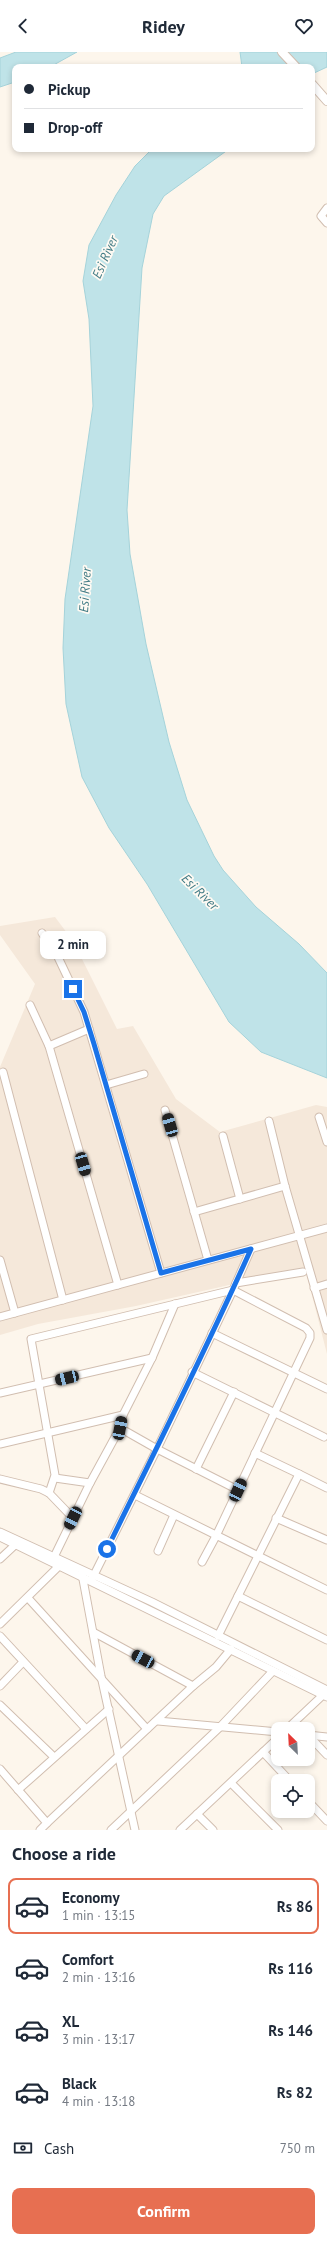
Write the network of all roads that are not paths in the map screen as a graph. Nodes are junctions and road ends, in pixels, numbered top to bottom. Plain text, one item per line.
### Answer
1 (282, 52) edge
2 (293, 64) edge
3 (315, 87) edge
4 (327, 101) edge
5 (327, 208) edge
6 (327, 223) edge
7 (42, 933) dead end
8 (30, 1005) dead end
9 (89, 1029) junction
10 (49, 1046) junction
11 (3, 1072) dead end
12 (144, 1074) dead end
13 (106, 1085) junction
14 (165, 1110) dead end
15 (319, 1117) dead end
16 (269, 1121) dead end
17 (223, 1136) dead end
18 (327, 1142) edge
19 (285, 1186) junction
20 (240, 1199) junction
21 (194, 1212) junction
22 (327, 1228) edge
23 (300, 1236) junction
24 (251, 1249) junction
25 (0, 1260) edge
26 (208, 1260) junction
27 (303, 1272) dead end
28 (161, 1273) junction
29 (327, 1284) edge
30 (118, 1285) junction
31 (235, 1286) junction
32 (314, 1288) junction
33 (63, 1300) junction
34 (175, 1304) junction
35 (15, 1313) junction
36 (0, 1317) edge
37 (327, 1330) edge
38 (212, 1333) junction
39 (152, 1358) junction
40 (192, 1372) junction
41 (293, 1372) junction
42 (38, 1385) junction
43 (327, 1389) edge
44 (234, 1392) junction
45 (0, 1393) edge
46 (274, 1413) junction
47 (123, 1415) junction
48 (120, 1428) junction
49 (48, 1432) junction
50 (324, 1437) dead end
51 (0, 1444) edge
52 (157, 1449) junction
53 (255, 1453) junction
54 (196, 1469) junction
55 (299, 1474) junction
56 (55, 1478) junction
57 (0, 1480) edge
58 (90, 1483) junction
59 (327, 1488) edge
60 (238, 1490) junction
61 (49, 1493) junction
62 (134, 1496) junction
63 (174, 1515) junction
64 (73, 1518) junction
65 (276, 1518) junction
66 (0, 1532) edge
67 (216, 1536) junction
68 (0, 1537) edge
69 (327, 1540) edge
70 (15, 1545) junction
71 (158, 1551) dead end
72 (54, 1557) junction
73 (257, 1557) junction
74 (0, 1559) edge
75 (202, 1562) dead end
76 (60, 1565) junction
77 (83, 1574) junction
78 (92, 1578) junction
79 (327, 1590) edge
80 (238, 1596) junction
81 (28, 1598) junction
82 (0, 1624) edge
83 (93, 1632) junction
84 (0, 1636) edge
85 (218, 1636) junction
86 (327, 1640) edge
87 (231, 1649) junction
88 (23, 1662) junction
89 (273, 1671) junction
90 (100, 1676) junction
91 (0, 1686) edge
92 (193, 1686) junction
93 (326, 1694) edge
94 (0, 1705) edge
95 (108, 1708) junction
96 (158, 1721) junction
97 (295, 1722) edge
98 (219, 1728) junction
99 (86, 1729) junction
100 (148, 1729) junction
101 (271, 1732) edge
102 (315, 1736) edge
103 (327, 1737) edge
104 (315, 1742) edge
105 (271, 1745) edge
106 (263, 1752) junction
107 (327, 1755) edge
108 (118, 1756) junction
109 (54, 1757) junction
110 (0, 1769) edge
111 (283, 1774) edge
112 (231, 1782) junction
113 (18, 1790) junction
114 (315, 1808) edge
115 (130, 1812) junction
116 (198, 1814) junction
117 (327, 1821) edge
118 (47, 1823) junction
119 (40, 1830) edge
120 (110, 1830) edge
121 (135, 1830) edge
122 (180, 1830) edge
123 (213, 1830) edge
124 (278, 1830) edge

1 - 2 street
3 - 4 street
5 - 6 street
7 - 9 street
8 - 10 street
9 - 10 street
9 - 13 street
10 - 30 street
11 - 33 street
12 - 13 street
13 - 28 street
14 - 21 street
15 - 18 street
16 - 19 street
17 - 20 street
19 - 20 street
19 - 23 street
20 - 21 street
21 - 26 street
22 - 23 street
23 - 24 street
23 - 32 street
24 - 26 street
24 - 31 street
25 - 35 street
26 - 28 street
27 - 31 street
28 - 30 street
29 - 32 street
30 - 33 street
31 - 34 street
31 - 38 street
31 - 41 street
32 - 37 street
33 - 35 street
34 - 39 street
34 - 42 street
35 - 36 street
38 - 40 street
38 - 41 street
39 - 42 street
39 - 47 street
40 - 44 street
40 - 52 street
41 - 43 street
41 - 46 street
42 - 45 street
42 - 49 street
44 - 46 street
44 - 54 street
46 - 50 street
46 - 53 street
47 - 48 street
47 - 49 street
48 - 52 street
48 - 58 street
49 - 51 street
49 - 56 street
52 - 54 street
52 - 62 street
53 - 55 street
53 - 60 street
54 - 60 street
55 - 59 street
55 - 65 street
56 - 58 street
56 - 61 street
57 - 61 street
58 - 64 street
60 - 67 street
61 - 64 street
62 - 63 street
62 - 78 street
63 - 67 street
63 - 71 street
64 - 72 street
65 - 69 street
65 - 73 street
66 - 72 street
67 - 73 street
67 - 75 street
68 - 70 street
70 - 74 street
70 - 76 street
72 - 77 street
73 - 79 street
73 - 80 street
76 - 77 street
76 - 81 street
77 - 78 street
77 - 83 street
78 - 85 street
78 - 87 street
80 - 85 street
80 - 86 street
81 - 82 street
81 - 90 street
83 - 90 street
83 - 92 street
84 - 88 street
85 - 93 street
87 - 89 street
87 - 92 street
88 - 91 street
88 - 99 street
89 - 93 street
89 - 98 street
90 - 95 street
90 - 100 street
92 - 96 street
93 - 97 street
94 - 109 street
95 - 99 street
95 - 108 street
96 - 98 street
96 - 100 street
98 - 101 street
98 - 115 street
99 - 109 street
100 - 108 street
102 - 103 street
104 - 107 street
105 - 106 street
106 - 111 street
106 - 112 street
108 - 115 street
108 - 118 street
109 - 113 street
110 - 113 street
112 - 116 street
112 - 124 street
113 - 118 street
114 - 117 street
115 - 120 street
115 - 121 street
116 - 122 street
116 - 123 street
118 - 119 street

